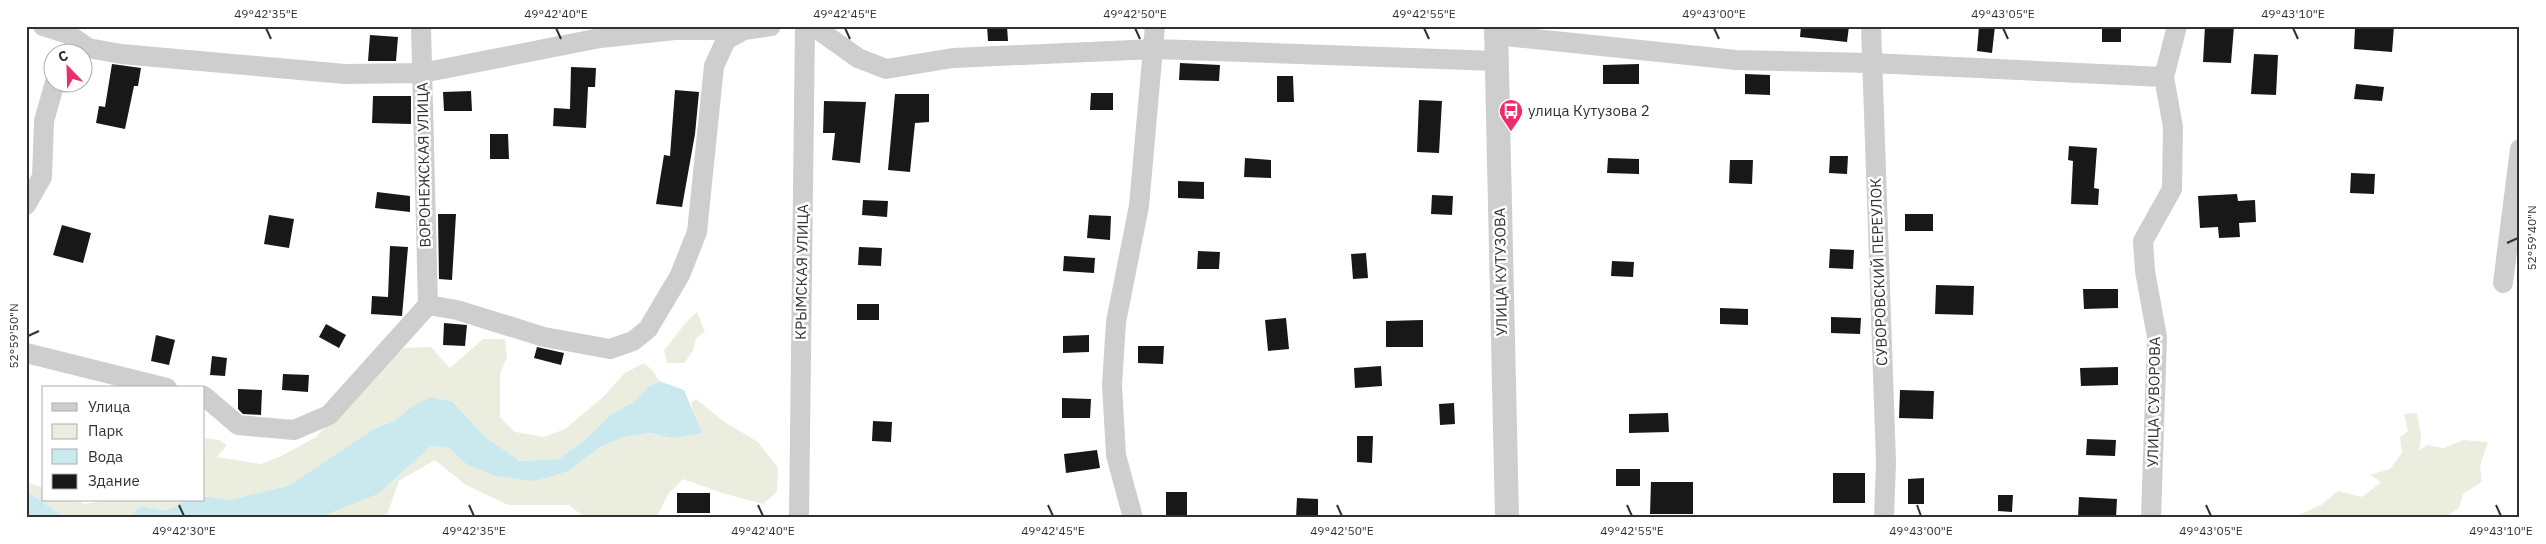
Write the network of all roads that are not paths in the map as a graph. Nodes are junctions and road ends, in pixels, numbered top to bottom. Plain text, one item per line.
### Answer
1 (43, 26) edge
2 (421, 26) edge
3 (771, 26) edge
4 (805, 26) edge
5 (813, 26) edge
6 (1156, 26) edge
7 (1871, 26) edge
8 (2177, 26) edge
9 (744, 30) junction
10 (1496, 31) edge
11 (68, 38) edge
12 (1155, 49) junction
13 (1496, 61) junction
14 (1872, 63) junction
15 (422, 73) junction
16 (2164, 77) junction
17 (52, 92) edge
18 (2520, 149) edge
19 (26, 205) edge
20 (2503, 283) dead end
21 (428, 304) junction
22 (26, 353) edge
23 (159, 386) edge
24 (205, 397) edge
25 (799, 518) edge
26 (1133, 518) edge
27 (1507, 518) edge
28 (1884, 518) edge
29 (2151, 518) edge

1 - 11 street
2 - 15 street, ВОРОНЕЖСКАЯ УЛИЦА
3 - 9 street
4 - 25 street, КРЫМСКАЯ УЛИЦА
5 - 12 street
6 - 12 street
7 - 14 street, СУВОРОВСКИЙ ПЕРЕУЛОК
8 - 16 street, УЛИЦА СУВОРОВА
9 - 15 street
9 - 21 street
10 - 13 street, УЛИЦА КУТУЗОВА
10 - 14 street
11 - 15 street
12 - 13 street
12 - 26 street
13 - 27 street, УЛИЦА КУТУЗОВА
14 - 16 street
14 - 28 street, СУВОРОВСКИЙ ПЕРЕУЛОК
15 - 21 street, ВОРОНЕЖСКАЯ УЛИЦА
16 - 29 street, УЛИЦА СУВОРОВА
17 - 19 street
18 - 20 street
21 - 24 street
22 - 23 street

